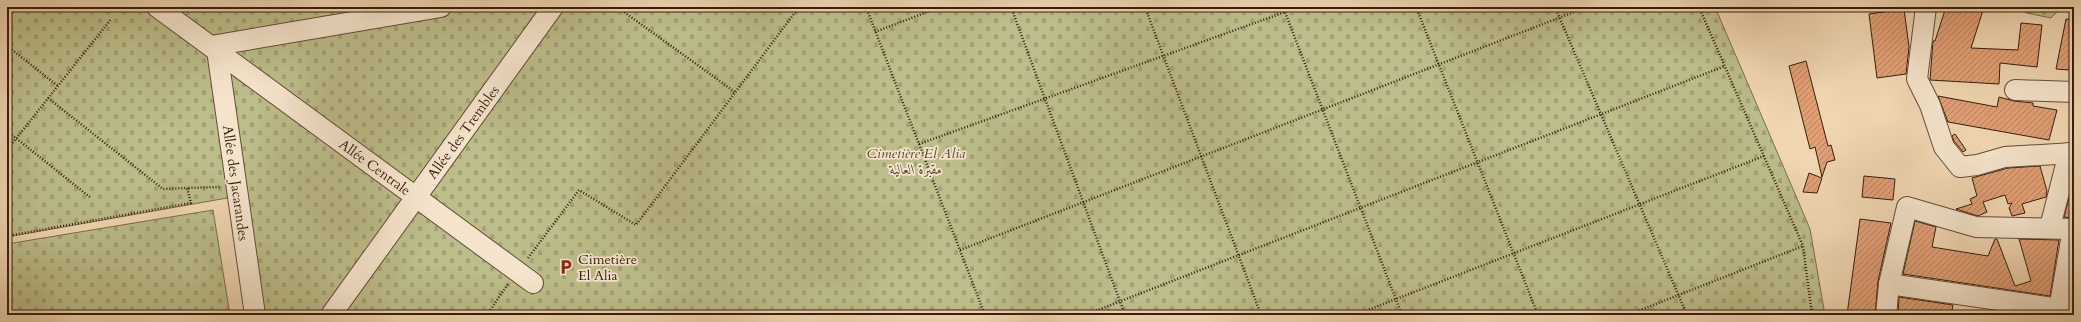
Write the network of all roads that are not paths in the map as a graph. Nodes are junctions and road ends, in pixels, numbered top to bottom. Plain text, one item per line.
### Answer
1 (157, 7) edge
2 (440, 7) edge
3 (553, 7) edge
4 (1926, 7) edge
5 (214, 48) junction
6 (2015, 90) dead end
7 (2074, 92) edge
8 (2072, 153) edge
9 (417, 198) junction
10 (2050, 227) junction
11 (2073, 229) edge
12 (533, 283) dead end
13 (1889, 284) junction
14 (2064, 312) edge
15 (255, 315) edge
16 (331, 315) edge
17 (1886, 315) edge

1 - 5 street, Allée Centrale
2 - 5 street
3 - 9 street, Allée des Trembles
4 - 8 street
5 - 9 street, Allée Centrale
5 - 15 street, Allée des Jacarandes
6 - 7 street
8 - 10 street
9 - 12 street, Allée Centrale
9 - 16 street, Allée des Trembles
10 - 11 street
10 - 13 street
11 - 14 street
13 - 14 street
13 - 17 street

